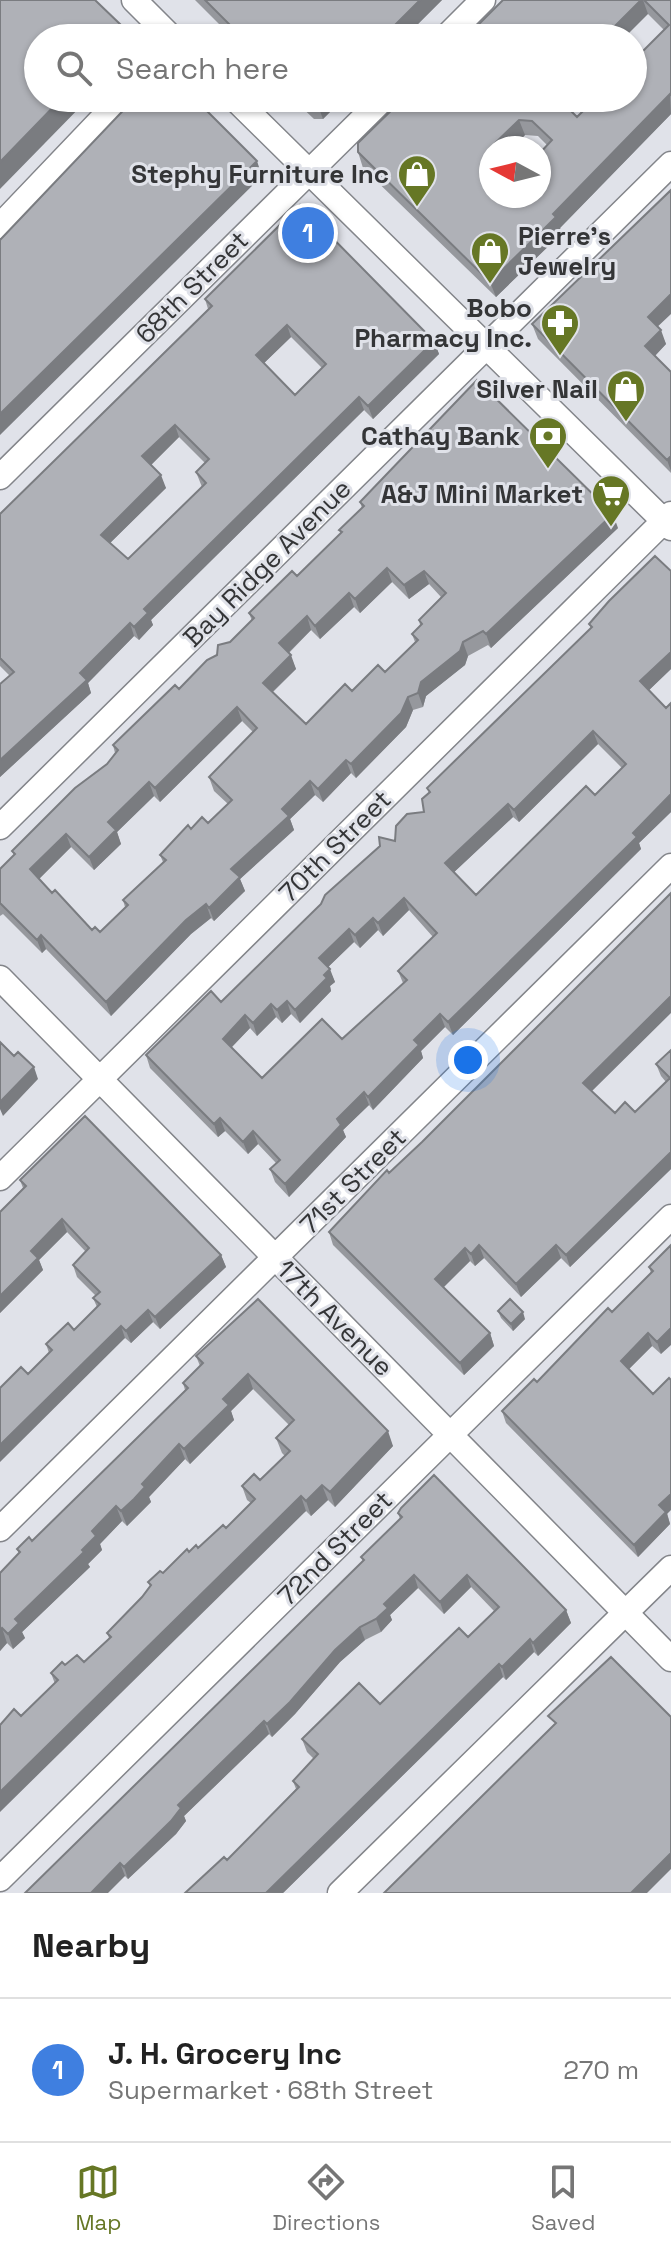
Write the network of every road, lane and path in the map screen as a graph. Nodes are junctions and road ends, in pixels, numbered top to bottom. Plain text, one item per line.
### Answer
1 (134, 0) edge
2 (483, 0) edge
3 (158, 24) edge
4 (459, 24) edge
5 (109, 112) edge
6 (248, 112) edge
7 (370, 112) edge
8 (671, 164) edge
9 (309, 172) junction
10 (0, 226) edge
11 (486, 346) junction
12 (0, 477) edge
13 (669, 521) edge
14 (0, 827) edge
15 (671, 866) edge
16 (0, 978) edge
17 (100, 1079) junction
18 (0, 1178) edge
19 (671, 1217) edge
20 (276, 1258) junction
21 (450, 1435) junction
22 (0, 1529) edge
23 (671, 1568) edge
24 (625, 1613) junction
25 (671, 1659) edge
26 (0, 1879) edge
27 (340, 1893) edge

1 - 3 street
2 - 4 street
5 - 10 street
6 - 9 street
7 - 9 street, 68th Street
8 - 11 street, Bay Ridge Avenue
9 - 11 street
9 - 12 street, 68th Street
11 - 13 street
11 - 14 street, Bay Ridge Avenue
13 - 17 street, 70th Street
15 - 20 street, 71st Street
16 - 17 street, 17th Avenue
17 - 18 street, 70th Street
17 - 20 street, 17th Avenue
19 - 21 street, 72nd Street
20 - 21 street, 17th Avenue
20 - 22 street, 71st Street
21 - 24 street, 17th Avenue
21 - 26 street, 72nd Street
23 - 24 street
24 - 25 street, 17th Avenue
24 - 27 street

